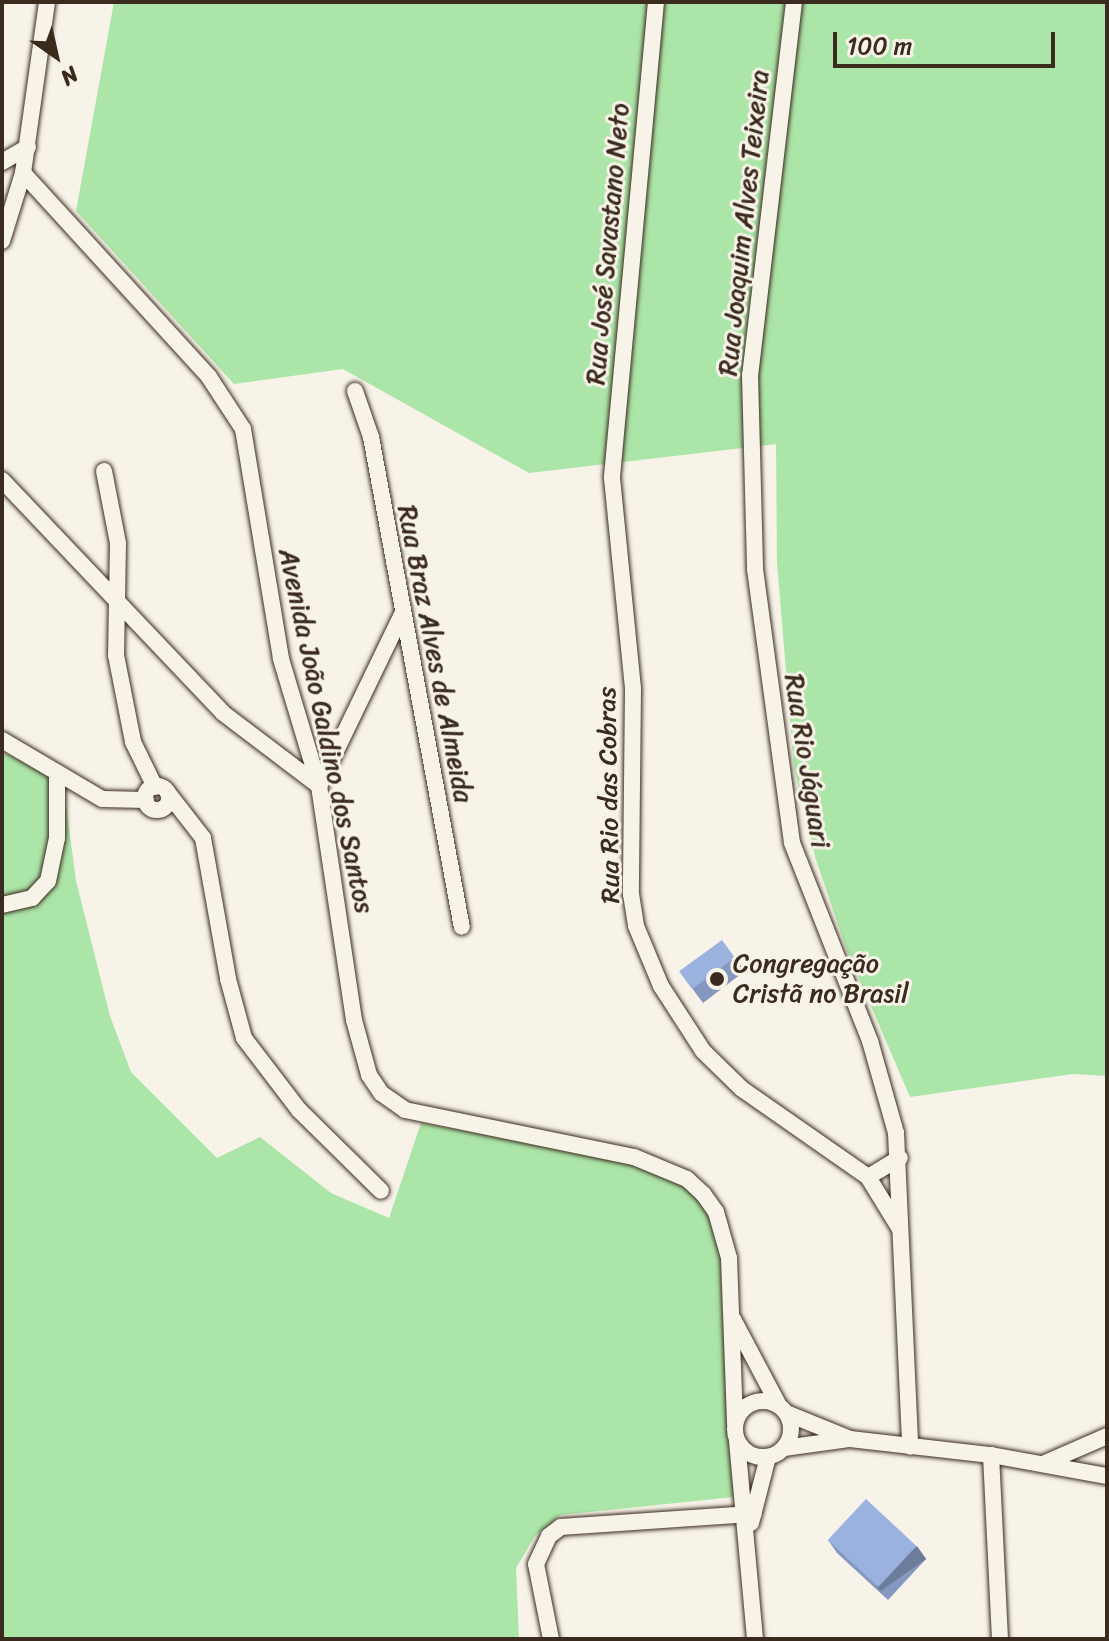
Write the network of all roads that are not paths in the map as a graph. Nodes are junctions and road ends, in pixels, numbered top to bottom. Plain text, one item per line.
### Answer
1 (47, 2) edge
2 (656, 2) edge
3 (794, 2) edge
4 (28, 147) junction
5 (2, 162) edge
6 (23, 173) junction
7 (2, 241) edge
8 (355, 391) dead end
9 (748, 449) joint
10 (104, 471) dead end
11 (2, 480) edge
12 (612, 492) joint
13 (117, 604) junction
14 (401, 616) junction
15 (2, 740) edge
16 (57, 773) junction
17 (319, 786) junction
18 (158, 797) junction
19 (2, 905) edge
20 (462, 927) dead end
21 (900, 1158) junction
22 (868, 1177) junction
23 (381, 1191) dead end
24 (900, 1230) junction
25 (733, 1319) junction
26 (783, 1409) junction
27 (735, 1423) junction
28 (1107, 1436) edge
29 (850, 1439) junction
30 (737, 1441) junction
31 (910, 1447) junction
32 (784, 1448) junction
33 (991, 1455) junction
34 (768, 1457) junction
35 (1045, 1463) junction
36 (1107, 1476) edge
37 (748, 1514) junction
38 (551, 1639) edge
39 (755, 1639) edge
40 (1000, 1639) edge

1 - 4 street
2 - 12 street, Rua José Savastano Neto
3 - 9 street, Rua Joaquim Alves Teixeira
4 - 5 street
4 - 6 street
6 - 7 street
6 - 17 street, Avenida João Galdino dos Santos
8 - 14 street, Rua Braz Alves de Almeida
9 - 21 street, Rua Rio Jáguari
10 - 13 street
11 - 13 street
12 - 22 street, Rua Rio das Cobras
13 - 17 street
13 - 18 street
14 - 17 street
14 - 20 street, Rua Braz Alves de Almeida
15 - 16 street
16 - 18 street
16 - 19 street
17 - 25 street, Avenida João Galdino dos Santos
18 - 23 street
21 - 22 street
21 - 24 street, Rua Rio Jáguari
22 - 24 street, Rua Rio das Cobras
24 - 31 street, Rua Rio Jáguari
25 - 26 street
25 - 27 street, Avenida João Galdino dos Santos
26 - 27 street
26 - 29 street
26 - 32 street
27 - 30 street
28 - 35 street
29 - 31 street
29 - 32 street
30 - 34 street
30 - 37 street
31 - 33 street
32 - 34 street
33 - 35 street
33 - 40 street
34 - 37 street
35 - 36 street
37 - 38 street
37 - 39 street

